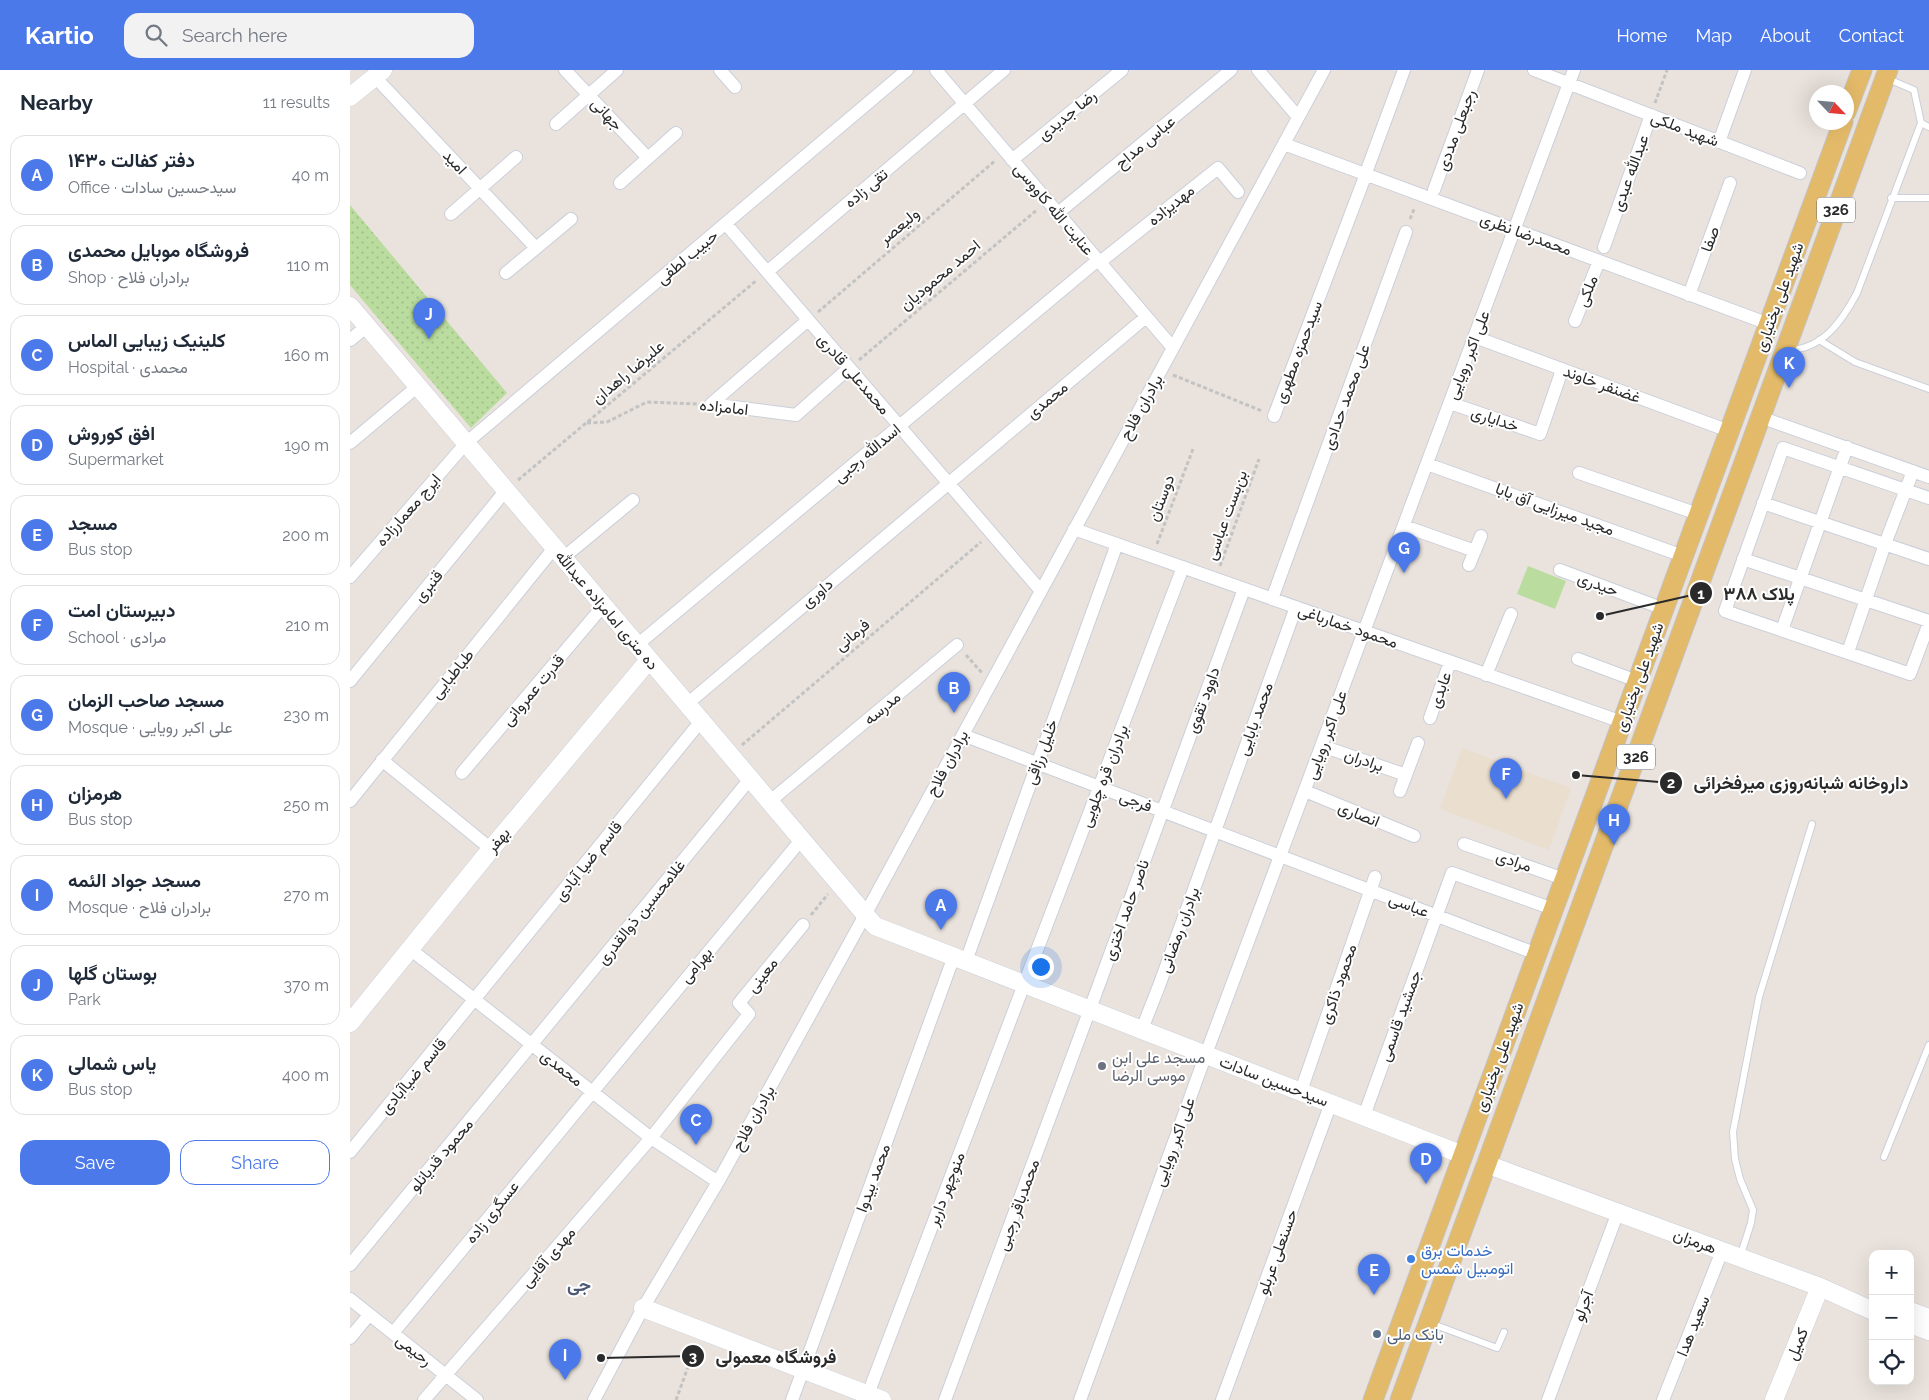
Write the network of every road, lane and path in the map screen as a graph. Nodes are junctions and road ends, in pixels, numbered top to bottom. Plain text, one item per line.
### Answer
1 (565, 70) edge
2 (617, 70) edge
3 (720, 70) edge
4 (907, 70) edge
5 (936, 70) edge
6 (1004, 70) edge
7 (1122, 70) edge
8 (1231, 70) edge
9 (1258, 70) edge
10 (1324, 70) edge
11 (1404, 70) edge
12 (1478, 70) edge
13 (1534, 70) edge
14 (1574, 70) edge
15 (1667, 70) edge
16 (1745, 70) edge
17 (1862, 70) edge
18 (379, 73) edge
19 (1886, 74) edge
20 (1569, 84) junction
21 (735, 87) dead end
22 (1854, 91) edge
23 (589, 95) junction
24 (350, 97) edge
25 (965, 104) junction
26 (1651, 115) junction
27 (1298, 118) junction
28 (1921, 123) junction
29 (556, 124) dead end
30 (1929, 127) edge
31 (1840, 130) edge
32 (676, 133) dead end
33 (1719, 142) junction
34 (1284, 144) junction
35 (1009, 156) junction
36 (516, 157) dead end
37 (648, 158) junction
38 (1366, 172) junction
39 (1800, 173) dead end
40 (620, 183) dead end
41 (1730, 183) dead end
42 (480, 189) junction
43 (1434, 190) dead end
44 (1238, 192) dead end
45 (1420, 195) junction
46 (1891, 198) junction
47 (1929, 198) edge
48 (1048, 201) junction
49 (1058, 213) junction
50 (451, 214) dead end
51 (572, 219) dead end
52 (726, 224) junction
53 (1515, 230) junction
54 (1406, 232) joint
55 (1604, 247) dead end
56 (536, 248) junction
57 (1599, 261) junction
58 (1099, 262) junction
59 (767, 272) junction
60 (506, 273) dead end
61 (1689, 295) junction
62 (350, 306) edge
63 (1146, 317) junction
64 (808, 320) junction
65 (1575, 321) dead end
66 (1768, 324) junction
67 (367, 326) junction
68 (1475, 337) junction
69 (350, 340) edge
70 (1819, 340) junction
71 (1173, 348) junction
72 (1785, 350) junction
73 (849, 368) junction
74 (1161, 370) junction
75 (1562, 370) junction
76 (418, 386) junction
77 (1929, 389) edge
78 (711, 404) junction
79 (1450, 404) junction
80 (1274, 416) joint
81 (1760, 417) junction
82 (587, 423) junction
83 (899, 426) junction
84 (1729, 431) junction
85 (350, 443) edge
86 (466, 443) junction
87 (1847, 447) junction
88 (1193, 449) dead end
89 (1259, 459) dead end
90 (1427, 464) junction
91 (1840, 467) junction
92 (1913, 471) junction
93 (1579, 473) dead end
94 (1929, 477) edge
95 (948, 483) junction
96 (506, 490) junction
97 (1906, 490) junction
98 (1929, 498) edge
99 (633, 500) dead end
100 (1763, 503) junction
101 (1698, 514) junction
102 (1820, 522) junction
103 (1404, 526) junction
104 (1074, 529) junction
105 (991, 534) junction
106 (1482, 536) dead end
107 (1117, 544) junction
108 (1886, 544) junction
109 (1475, 551) junction
110 (559, 553) junction
111 (1152, 556) junction
112 (1683, 556) junction
113 (1744, 559) junction
114 (1929, 559) edge
115 (1469, 565) dead end
116 (1183, 568) junction
117 (1560, 570) dead end
118 (350, 577) edge
119 (1800, 578) junction
120 (1216, 579) junction
121 (1244, 589) junction
122 (1041, 591) junction
123 (1272, 599) junction
124 (1866, 600) junction
125 (603, 606) junction
126 (1296, 607) junction
127 (1664, 609) junction
128 (1511, 614) dead end
129 (1929, 622) edge
130 (1782, 630) junction
131 (1364, 632) junction
132 (637, 646) junction
133 (957, 646) joint
134 (1848, 652) junction
135 (1578, 659) dead end
136 (649, 660) junction
137 (1450, 662) junction
138 (1486, 675) junction
139 (350, 681) edge
140 (1637, 681) junction
141 (991, 683) junction
142 (687, 704) junction
143 (1430, 718) dead end
144 (701, 721) junction
145 (1622, 722) junction
146 (1645, 731) junction
147 (963, 735) junction
148 (1418, 742) dead end
149 (1322, 746) junction
150 (730, 755) junction
151 (382, 760) junction
152 (1037, 763) junction
153 (462, 774) dead end
154 (1406, 775) junction
155 (750, 779) junction
156 (1100, 787) junction
157 (1305, 791) junction
158 (1400, 791) dead end
159 (350, 801) edge
160 (769, 802) junction
161 (1162, 810) junction
162 (1812, 824) dead end
163 (1214, 831) junction
164 (1414, 836) dead end
165 (801, 840) junction
166 (1464, 844) dead end
167 (491, 849) junction
168 (1280, 856) junction
169 (1375, 877) dead end
170 (1564, 879) junction
171 (838, 883) junction
172 (1371, 890) junction
173 (1553, 910) junction
174 (865, 915) junction
175 (1436, 916) junction
176 (803, 925) joint
177 (410, 948) junction
178 (1537, 954) junction
179 (960, 958) junction
180 (1025, 984) junction
181 (476, 1000) junction
182 (1090, 1009) junction
183 (350, 1022) edge
184 (1142, 1029) junction
185 (533, 1045) junction
186 (1929, 1045) edge
187 (1206, 1054) junction
188 (1487, 1090) junction
189 (1301, 1091) junction
190 (592, 1092) junction
191 (1510, 1099) junction
192 (1331, 1103) junction
193 (1364, 1116) junction
194 (651, 1138) junction
195 (350, 1152) edge
196 (1463, 1155) junction
197 (1884, 1157) dead end
198 (1486, 1164) junction
199 (718, 1182) junction
200 (1618, 1212) junction
201 (1722, 1251) junction
202 (1740, 1258) junction
203 (350, 1265) edge
204 (1820, 1287) junction
205 (1869, 1298) edge
206 (350, 1300) edge
207 (643, 1308) junction
208 (1869, 1309) edge
209 (1914, 1312) edge
210 (369, 1315) junction
211 (1929, 1318) edge
212 (1428, 1322) junction
213 (1914, 1325) edge
214 (701, 1330) junction
215 (1929, 1331) edge
216 (1504, 1332) dead end
217 (393, 1333) junction
218 (350, 1338) edge
219 (803, 1370) junction
220 (446, 1375) junction
221 (875, 1397) edge
222 (424, 1400) edge
223 (477, 1400) edge
224 (594, 1400) edge
225 (676, 1400) edge
226 (792, 1400) edge
227 (945, 1400) edge
228 (1080, 1400) edge
229 (1222, 1400) edge
230 (1373, 1400) edge
231 (1400, 1400) edge
232 (1548, 1400) edge
233 (1663, 1400) edge
234 (1774, 1400) edge

1 - 23 street, جهانی
2 - 23 street
3 - 21 street
4 - 52 street, حبیب لطفی
5 - 25 street, عنایت‌ الله کاووسی
6 - 25 street, تقی زاده
7 - 35 street, رضا جدیدی
8 - 49 street, عباس مداح
9 - 27 street
10 - 27 street, برادران فلاح
11 - 38 street, سیدحمزه مطهری
12 - 43 street, رجبعلی مددی
13 - 20 street, شهید ملکی
14 - 20 street, علی اکبر رویایی
15 - 26 path, عبدالله عبدی
16 - 33 street
17 - 22 main road
18 - 24 main road
18 - 42 street, امید
19 - 28 lane
19 - 72 main road, 326
20 - 26 street, شهید ملکی
20 - 53 street, علی اکبر رویایی
23 - 29 street
23 - 37 street, جهانی
25 - 35 street, عنایت‌ الله کاووسی
25 - 59 street, تقی زاده
26 - 33 street, شهید ملکی
26 - 55 street, عبدالله عبدی
27 - 34 street, برادران فلاح
28 - 30 lane
28 - 46 lane
31 - 66 main road, شهید علی بختیاری / 326
32 - 37 street
33 - 39 street, شهید ملکی
34 - 38 street, محمدرضا نظری
34 - 71 street, برادران فلاح
35 - 48 street, عنایت‌ الله کاووسی
35 - 64 path, ولیعصر
36 - 42 street
37 - 40 street
38 - 45 street, محمدرضا نظری
38 - 80 street, سیدحمزه مطهری
41 - 61 street, صفا
42 - 50 street
42 - 56 street, امید
44 - 58 street, مهدیزاده
45 - 53 street, محمدرضا نظری
45 - 54 path
46 - 47 lane
46 - 70 lane
48 - 49 street, عنایت‌ الله کاووسی
48 - 73 path, احمد محمودیان
49 - 58 street, عنایت‌ الله کاووسی
51 - 56 street
52 - 59 street, محمدعلی قادری
52 - 86 street, حبیب لطفی
53 - 57 street, محمدرضا نظری
53 - 68 street, علی اکبر رویایی
54 - 123 street, علی محمد حدادی
56 - 60 street
57 - 61 street, محمدرضا نظری
57 - 65 street, ملکی
58 - 63 street, عنایت‌ الله کاووسی
58 - 83 street, اسدالله رجبی
59 - 64 street, محمدعلی قادری
59 - 82 path, علیرضا راهدان
61 - 66 street, محمدرضا نظری
62 - 67 main road, ده متری امامزاده عبدالله
63 - 71 street, عنایت‌ الله کاووسی
63 - 95 street, محمدی
64 - 73 street, محمدعلی قادری
64 - 78 street
66 - 84 main road, شهید علی بختیاری / 326
67 - 69 street
67 - 76 main road, ده متری امامزاده عبدالله
68 - 75 street, غضنفر خاوند
68 - 79 street, علی اکبر رویایی
70 - 72 lane
70 - 77 lane
71 - 74 street, برادران فلاح
72 - 81 main road, شهید علی بختیاری / 326
73 - 78 street, امامزاده
73 - 83 street, محمدعلی قادری
74 - 80 path, سیدحمزه مطهری
74 - 104 street, برادران فلاح
75 - 79 street, خدایاری
75 - 84 street, غضنفر خاوند
76 - 85 street
76 - 86 main road, ده متری امامزاده عبدالله
78 - 82 path, امامزاده
79 - 90 street, علی اکبر رویایی
81 - 87 street
81 - 146 main road, شهید علی بختیاری / 326
82 - 96 path, علیرضا راهدان
83 - 95 street, محمدعلی قادری
83 - 132 street, اسدالله رجبی
84 - 101 main road, شهید علی بختیاری / 326
86 - 96 main road, ده متری امامزاده عبدالله
86 - 118 street, ایرج معمارزاده
87 - 91 street
87 - 92 street
88 - 111 path, دوستان
89 - 120 path, بن‌بست عباسی
90 - 103 street, علی اکبر رویایی
90 - 112 street, مجید میرزایی آق بابا
91 - 97 street
91 - 100 street
91 - 102 street
92 - 94 street
92 - 97 street
93 - 101 street
95 - 105 street, محمدعلی قادری
95 - 142 street, داوری
96 - 110 main road, ده متری امامزاده عبدالله
96 - 139 street, قنبری
97 - 98 street
97 - 108 street
99 - 110 street, طباطبایی
100 - 102 street
100 - 113 street
101 - 112 main road, شهید علی بختیاری / 326
102 - 108 street
102 - 119 street
103 - 109 street
103 - 131 street, علی اکبر رویایی
104 - 107 street, محمود خمارباغی
104 - 122 street, برادران فلاح
105 - 122 street, محمدعلی قادری
105 - 150 path, فرمانی
106 - 109 street
107 - 111 street, محمود خمارباغی
107 - 152 street, خلیل رزاقی
108 - 114 street
108 - 124 street
109 - 115 street
110 - 125 main road, ده متری امامزاده عبدالله
110 - 151 street, طباطبایی
111 - 116 street, محمود خمارباغی
112 - 127 main road, شهید علی بختیاری / 326
113 - 119 street
113 - 130 street
116 - 120 street, محمود خمارباغی
116 - 156 street, برادران قره چلویی
117 - 127 street, حیدری
119 - 124 street
119 - 130 street
120 - 121 street, محمود خمارباغی
121 - 123 street, محمود خمارباغی
121 - 161 street, داوود تقوی
122 - 141 street, برادران فلاح
123 - 126 street, محمود خمارباغی
124 - 129 street
124 - 134 street
125 - 132 main road, ده متری امامزاده عبدالله
125 - 153 street, قدرت عمروانی
126 - 131 street, محمود خمارباغی
126 - 163 street, محمد بابایی
127 - 140 main road, شهید علی بختیاری / 326
128 - 138 street
129 - 134 street
130 - 134 street
131 - 137 street, محمود خمارباغی
131 - 149 street, علی اکبر رویایی
132 - 136 main road, ده متری امامزاده عبدالله
133 - 141 path
133 - 160 street, مدرسه
135 - 140 street
136 - 142 main road, ده متری امامزاده عبدالله
136 - 167 main road, بهفر
137 - 138 street, محمود خمارباغی
137 - 143 street, عابدی
138 - 145 street, محمود خمارباغی
140 - 145 main road, شهید علی بختیاری / 326
141 - 147 street, برادران فلاح
142 - 144 main road, ده متری امامزاده عبدالله
144 - 150 main road, ده متری امامزاده عبدالله
144 - 181 street, قاسم ضیا آبادی
145 - 146 main road
145 - 170 main road, شهید علی بختیاری / 326
146 - 191 main road, شهید علی بختیاری / 326
147 - 152 street, فرجی
147 - 174 street, برادران فلاح
148 - 154 street
149 - 154 street, برادران
149 - 157 street, علی اکبر رویایی
150 - 155 main road, ده متری امامزاده عبدالله
151 - 159 street, طباطبایی
151 - 167 street
152 - 156 street, فرجی
152 - 179 street, خلیل رزاقی
154 - 158 street
155 - 160 main road, ده متری امامزاده عبدالله
155 - 185 street, غلامحسین ذوالقدری
156 - 161 street, فرجی
156 - 180 street, برادران قره چلویی
157 - 164 street, انصاری
157 - 168 street, علی اکبر رویایی
160 - 165 main road, ده متری امامزاده عبدالله
161 - 163 street, فرجی
161 - 182 street, ناصر حامد اختری
162 - 202 lane
163 - 168 street, فرجی
163 - 184 street, برادران رمضانی
165 - 171 main road, ده متری امامزاده عبدالله
165 - 190 street, بهرامی
166 - 170 street, مرادی
167 - 177 main road, بهفر
168 - 172 street, عباسی
168 - 187 street, علی اکبر رویایی
169 - 172 street, محمود ذاکری
170 - 173 main road, شهید علی بختیاری / 326
171 - 174 main road, ده متری امامزاده عبدالله
171 - 176 path
172 - 175 street, عباسی
172 - 189 street, محمود ذاکری
173 - 175 street, جمشید قاسمی
173 - 178 main road, شهید علی بختیاری / 326
174 - 179 main road, سیدحسین سادات
174 - 199 street, برادران فلاح
175 - 178 street, عباسی
175 - 193 street, جمشید قاسمی
176 - 194 street, معینی
177 - 181 street, محمدی
177 - 183 main road, بهفر
178 - 188 main road, شهید علی بختیاری / 326
179 - 180 main road, سیدحسین سادات
179 - 219 street, محمد بیدوا
180 - 182 main road, سیدحسین سادات
180 - 221 street, منوچهر داربر
181 - 185 street, محمدی
181 - 195 street, قاسم ضیاآبادی
182 - 184 main road, سیدحسین سادات
182 - 227 street, محمدباقر رجبی
184 - 187 main road, سیدحسین سادات
185 - 190 street, محمدی
185 - 203 street, محمود قدیانلو
186 - 197 lane
187 - 189 main road, سیدحسین سادات
187 - 228 street, علی اکبر رویایی
188 - 191 main road
188 - 196 main road, شهید علی بختیاری / 326
189 - 192 main road, سیدحسین سادات
190 - 194 street, محمدی
190 - 217 street, عسگری زاده
191 - 198 main road, شهید علی بختیاری / 326
192 - 193 main road, سیدحسین سادات
192 - 229 street, حسنعلی عربلو
193 - 196 main road, سیدحسین سادات
194 - 199 street, محمدی
194 - 220 street, مهدی آقایی
196 - 198 main road
196 - 230 main road, شهید علی بختیاری / 326
198 - 200 main road, هرمزان
198 - 212 main road, شهید علی بختیاری / 326
199 - 207 street, برادران فلاح
200 - 201 main road, هرمزان
200 - 232 street, آجرلو
201 - 202 main road, هرمزان
201 - 233 street, سعید هدا
202 - 204 main road, هرمزان
204 - 205 main road, هرمزان
204 - 208 main road, هرمزان
204 - 234 main road, کمیل
206 - 210 street, رحیمی
207 - 214 main road
207 - 224 street, برادران فلاح
209 - 211 main road
210 - 217 street, رحیمی
210 - 218 street
212 - 216 lane
212 - 231 main road, شهید علی بختیاری / 326
213 - 215 main road
214 - 219 main road
214 - 225 path
217 - 220 street, رحیمی
219 - 221 main road
219 - 226 street, محمد بیدوا
220 - 222 street, مهدی آقایی
220 - 223 street, رحیمی

